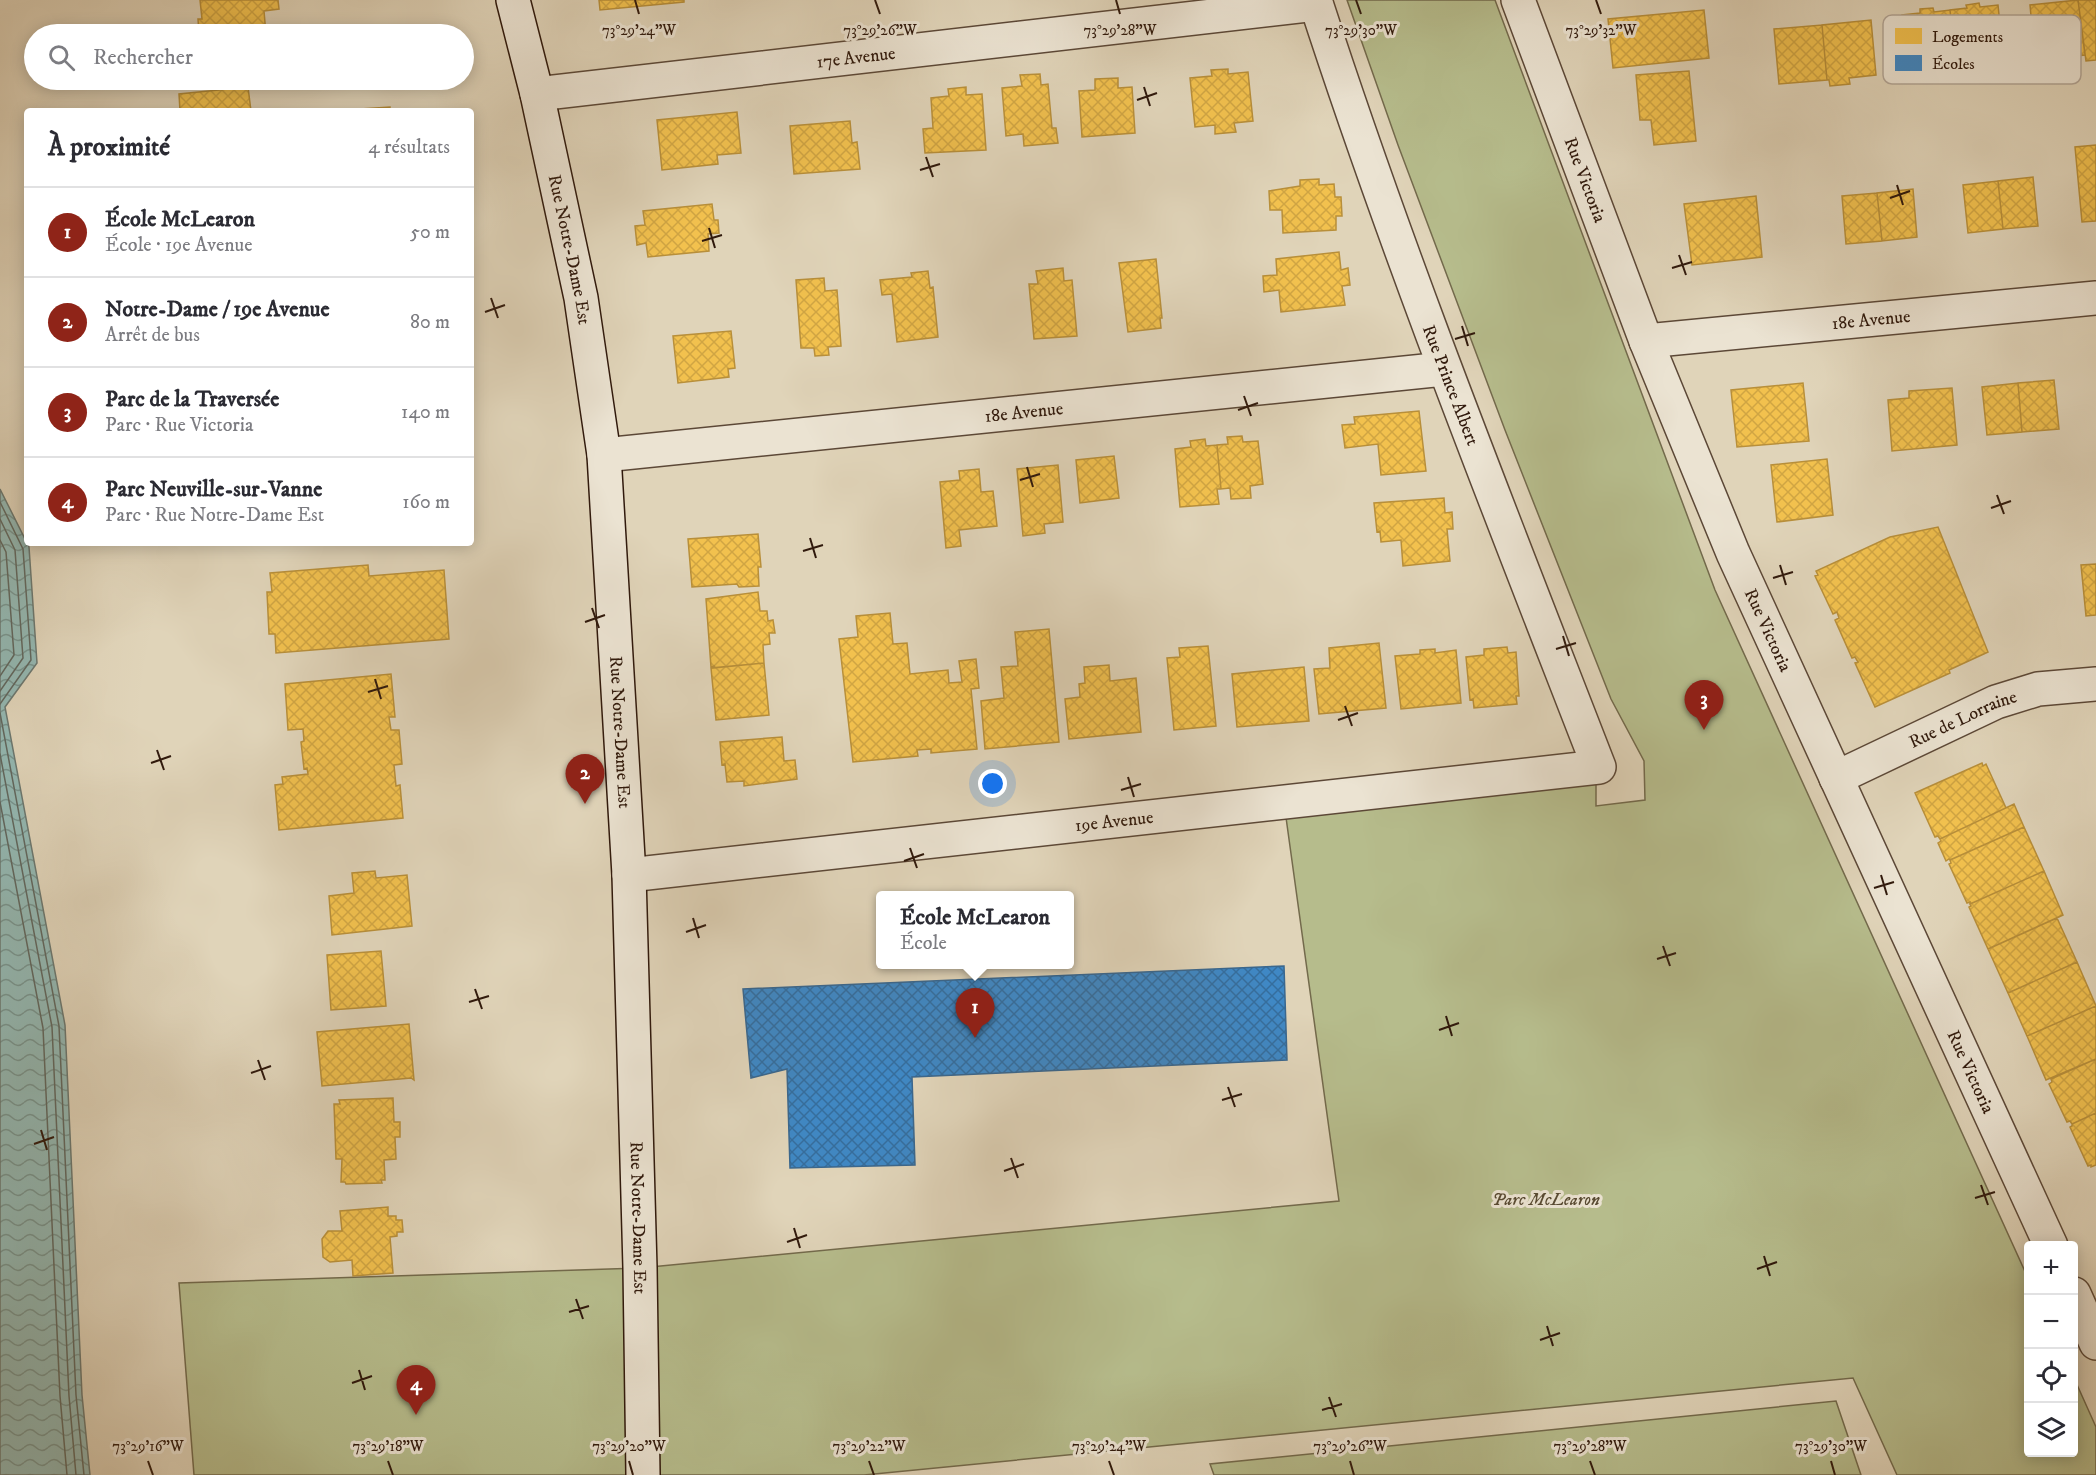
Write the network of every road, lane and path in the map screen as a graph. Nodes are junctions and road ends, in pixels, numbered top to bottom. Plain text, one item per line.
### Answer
1 (513, 0) edge
2 (1518, 0) edge
3 (1315, 2) edge
4 (537, 94) junction
5 (2096, 298) edge
6 (1646, 341) junction
7 (1444, 369) junction
8 (603, 455) junction
9 (2096, 684) edge
10 (1599, 767) joint
11 (1836, 778) junction
12 (628, 875) junction
13 (2049, 1241) edge
14 (2073, 1295) edge
15 (2096, 1343) edge
16 (643, 1475) edge

1 - 4 street, Rue Notre-Dame Est
2 - 6 street, Rue Victoria
3 - 4 street, 17e Avenue
3 - 7 street, Rue Prince Albert
4 - 8 street, Rue Notre-Dame Est
5 - 6 street, 18e Avenue
6 - 11 street, Rue Victoria
7 - 8 street, 18e Avenue
7 - 10 street, Rue Prince Albert
8 - 12 street, Rue Notre-Dame Est
9 - 11 street, Rue de Lorraine
10 - 12 street, 19e Avenue
11 - 13 street, Rue Victoria
12 - 16 street, Rue Notre-Dame Est
14 - 15 street

